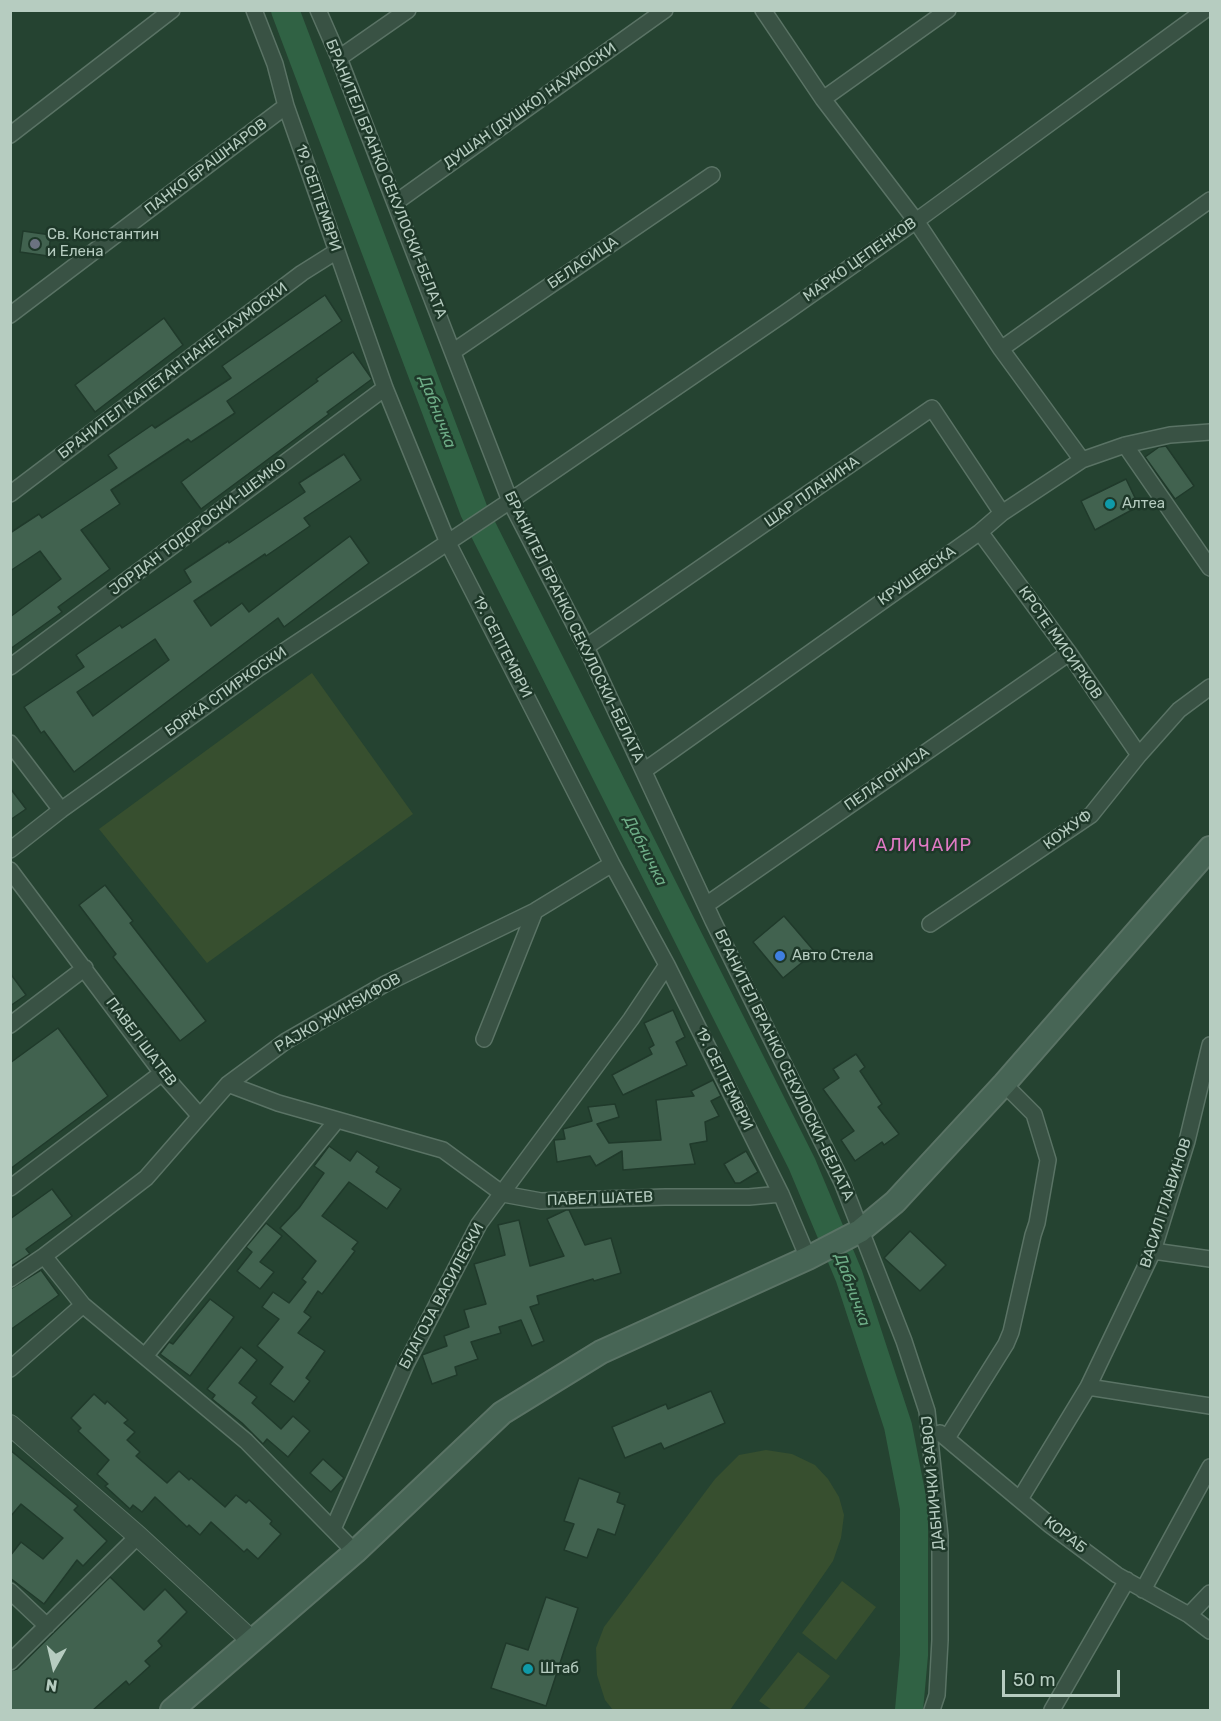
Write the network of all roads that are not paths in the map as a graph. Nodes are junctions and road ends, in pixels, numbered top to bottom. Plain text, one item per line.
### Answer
1 (172, 10) edge
2 (254, 10) edge
3 (318, 10) edge
4 (408, 10) edge
5 (665, 10) edge
6 (763, 10) edge
7 (948, 10) edge
8 (1204, 10) edge
9 (339, 58) junction
10 (823, 99) junction
11 (286, 106) junction
12 (10, 135) edge
13 (712, 175) dead end
14 (1210, 200) edge
15 (395, 202) junction
16 (916, 221) junction
17 (337, 251) junction
18 (10, 315) edge
19 (1001, 349) junction
20 (454, 351) junction
21 (385, 388) junction
22 (1210, 432) edge
23 (1125, 445) junction
24 (1082, 460) junction
25 (10, 494) edge
26 (510, 501) junction
27 (1002, 513) junction
28 (980, 532) junction
29 (448, 543) junction
30 (1210, 568) edge
31 (586, 647) junction
32 (1069, 653) junction
33 (10, 667) edge
34 (1210, 687) edge
35 (10, 743) edge
36 (1139, 755) junction
37 (645, 770) junction
38 (61, 810) junction
39 (1210, 848) edge
40 (10, 850) edge
41 (612, 864) junction
42 (10, 870) edge
43 (706, 905) junction
44 (535, 910) junction
45 (930, 924) dead end
46 (667, 965) junction
47 (85, 968) junction
48 (10, 1025) edge
49 (484, 1039) dead end
50 (1210, 1045) edge
51 (162, 1073) junction
52 (228, 1084) junction
53 (1004, 1084) junction
54 (199, 1115) junction
55 (337, 1120) junction
56 (10, 1188) edge
57 (503, 1194) junction
58 (781, 1194) junction
59 (860, 1231) junction
60 (1153, 1251) junction
61 (44, 1256) junction
62 (808, 1258) junction
63 (1210, 1258) edge
64 (10, 1279) edge
65 (83, 1305) junction
66 (145, 1356) junction
67 (10, 1368) edge
68 (1088, 1387) junction
69 (1210, 1406) edge
70 (10, 1425) edge
71 (929, 1425) junction
72 (947, 1438) junction
73 (1210, 1467) edge
74 (1020, 1499) junction
75 (333, 1529) junction
76 (138, 1536) junction
77 (355, 1552) junction
78 (1127, 1580) junction
79 (1143, 1590) junction
80 (10, 1591) edge
81 (1210, 1593) edge
82 (1189, 1615) junction
83 (47, 1626) junction
84 (1210, 1631) edge
85 (252, 1641) junction
86 (10, 1662) edge
87 (172, 1710) edge
88 (932, 1710) edge
89 (1052, 1710) edge

1 - 12 street
2 - 11 street, 19. СЕПТЕМВРИ
3 - 9 street, БРАНИТЕЛ БРАНКО СЕКУЛОСКИ-БЕЛАТА
4 - 9 street
5 - 15 street, ДУШАН (ДУШКО) НАУМОСКИ
6 - 10 street
7 - 10 street
8 - 16 street, МАРКО ЦЕПЕНКОВ
9 - 15 street, БРАНИТЕЛ БРАНКО СЕКУЛОСКИ-БЕЛАТА
10 - 16 street
11 - 17 street, 19. СЕПТЕМВРИ
11 - 18 street, ПАНКО БРАШНАРОВ
13 - 20 street, БЕЛАСИЦА
14 - 19 street
15 - 20 street, БРАНИТЕЛ БРАНКО СЕКУЛОСКИ-БЕЛАТА
16 - 19 street
16 - 26 street, МАРКО ЦЕПЕНКОВ
17 - 21 street, 19. СЕПТЕМВРИ
17 - 25 street, БРАНИТЕЛ КАПЕТАН НАНЕ НАУМОСКИ
19 - 24 street
20 - 26 street, БРАНИТЕЛ БРАНКО СЕКУЛОСКИ-БЕЛАТА
21 - 29 street, 19. СЕПТЕМВРИ
21 - 33 street, ЈОРДАН ТОДОРОСКИ-ШЕМКО
22 - 23 street, КРУШЕВСКА
23 - 24 street, КРУШЕВСКА
23 - 30 street
24 - 27 street, КРУШЕВСКА
26 - 29 street, МАРКО ЦЕПЕНКОВ
26 - 31 street, БРАНИТЕЛ БРАНКО СЕКУЛОСКИ-БЕЛАТА
27 - 28 street, КРУШЕВСКА
27 - 31 street, ШАР ПЛАНИНА
28 - 32 street, КРСТЕ МИСИРКОВ
28 - 37 street, КРУШЕВСКА
29 - 38 street, БОРКА СПИРКОСКИ
29 - 41 street, 19. СЕПТЕМВРИ
31 - 37 street, БРАНИТЕЛ БРАНКО СЕКУЛОСКИ-БЕЛАТА
32 - 36 street, КРСТЕ МИСИРКОВ
32 - 43 street, ПЕЛАГОНИЈА
34 - 36 street, КОЖУФ
35 - 38 street
36 - 45 street, КОЖУФ
37 - 43 street, БРАНИТЕЛ БРАНКО СЕКУЛОСКИ-БЕЛАТА
38 - 40 street, БОРКА СПИРКОСКИ
39 - 53 main road
41 - 44 street, РАЈКО ЖИНЅИФОВ
41 - 46 street, 19. СЕПТЕМВРИ
42 - 47 street, ПАВЕЛ ШАТЕВ
43 - 59 street, БРАНИТЕЛ БРАНКО СЕКУЛОСКИ-БЕЛАТА
44 - 49 street
44 - 52 street, РАЈКО ЖИНЅИФОВ
46 - 57 street, БЛАГОЈА ВАСИЛЕСКИ
46 - 58 street, 19. СЕПТЕМВРИ
47 - 48 street
47 - 51 street, ПАВЕЛ ШАТЕВ
50 - 60 street, ВАСИЛ ГЛАВИНОВ
51 - 54 street, ПАВЕЛ ШАТЕВ
51 - 56 street
52 - 54 street, РАЈКО ЖИНЅИФОВ
52 - 55 street, ПАВЕЛ ШАТЕВ
53 - 59 main road
53 - 72 street
54 - 61 street, РАЈКО ЖИНЅИФОВ
55 - 57 street, ПАВЕЛ ШАТЕВ
55 - 66 street
57 - 58 street, ПАВЕЛ ШАТЕВ
57 - 75 street, БЛАГОЈА ВАСИЛЕСКИ
58 - 62 street, 19. СЕПТЕМВРИ
59 - 62 main road
59 - 71 street, ДАБНИЧКИ ЗАВОЈ
60 - 63 street
60 - 68 street, ВАСИЛ ГЛАВИНОВ
61 - 64 street, РАЈКО ЖИНЅИФОВ
61 - 65 street
62 - 77 main road
65 - 66 street
65 - 67 street
66 - 75 street
68 - 69 street
68 - 74 street, ВАСИЛ ГЛАВИНОВ
70 - 76 street
71 - 72 street, КОРАБ
71 - 88 street, ДАБНИЧКИ ЗАВОЈ
72 - 74 street, КОРАБ
73 - 79 street
74 - 78 street, КОРАБ
75 - 77 street
76 - 83 street
76 - 85 street
77 - 85 main road
78 - 79 street, КОРАБ
78 - 89 street
79 - 82 street, КОРАБ
80 - 83 street
81 - 82 street
82 - 84 street, КОРАБ
83 - 86 street
85 - 87 main road

